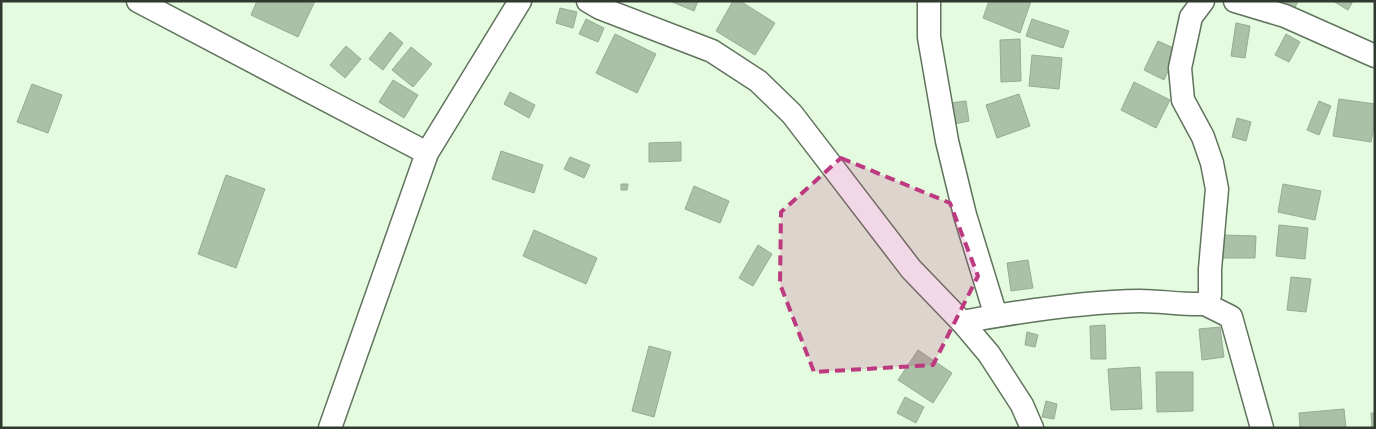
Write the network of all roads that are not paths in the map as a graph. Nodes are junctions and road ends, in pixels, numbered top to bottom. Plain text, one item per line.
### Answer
1 (138, 1) edge
2 (520, 1) edge
3 (588, 1) edge
4 (929, 1) edge
5 (1203, 1) edge
6 (1235, 1) edge
7 (1375, 56) edge
8 (427, 153) junction
9 (1205, 304) junction
10 (996, 316) junction
11 (962, 322) junction
12 (330, 428) edge
13 (1032, 428) edge
14 (1262, 428) edge

1 - 8 street
2 - 8 street
3 - 11 street
4 - 10 street
5 - 9 street
6 - 7 street
8 - 12 street
9 - 10 street
9 - 14 street
10 - 11 street
11 - 13 street

